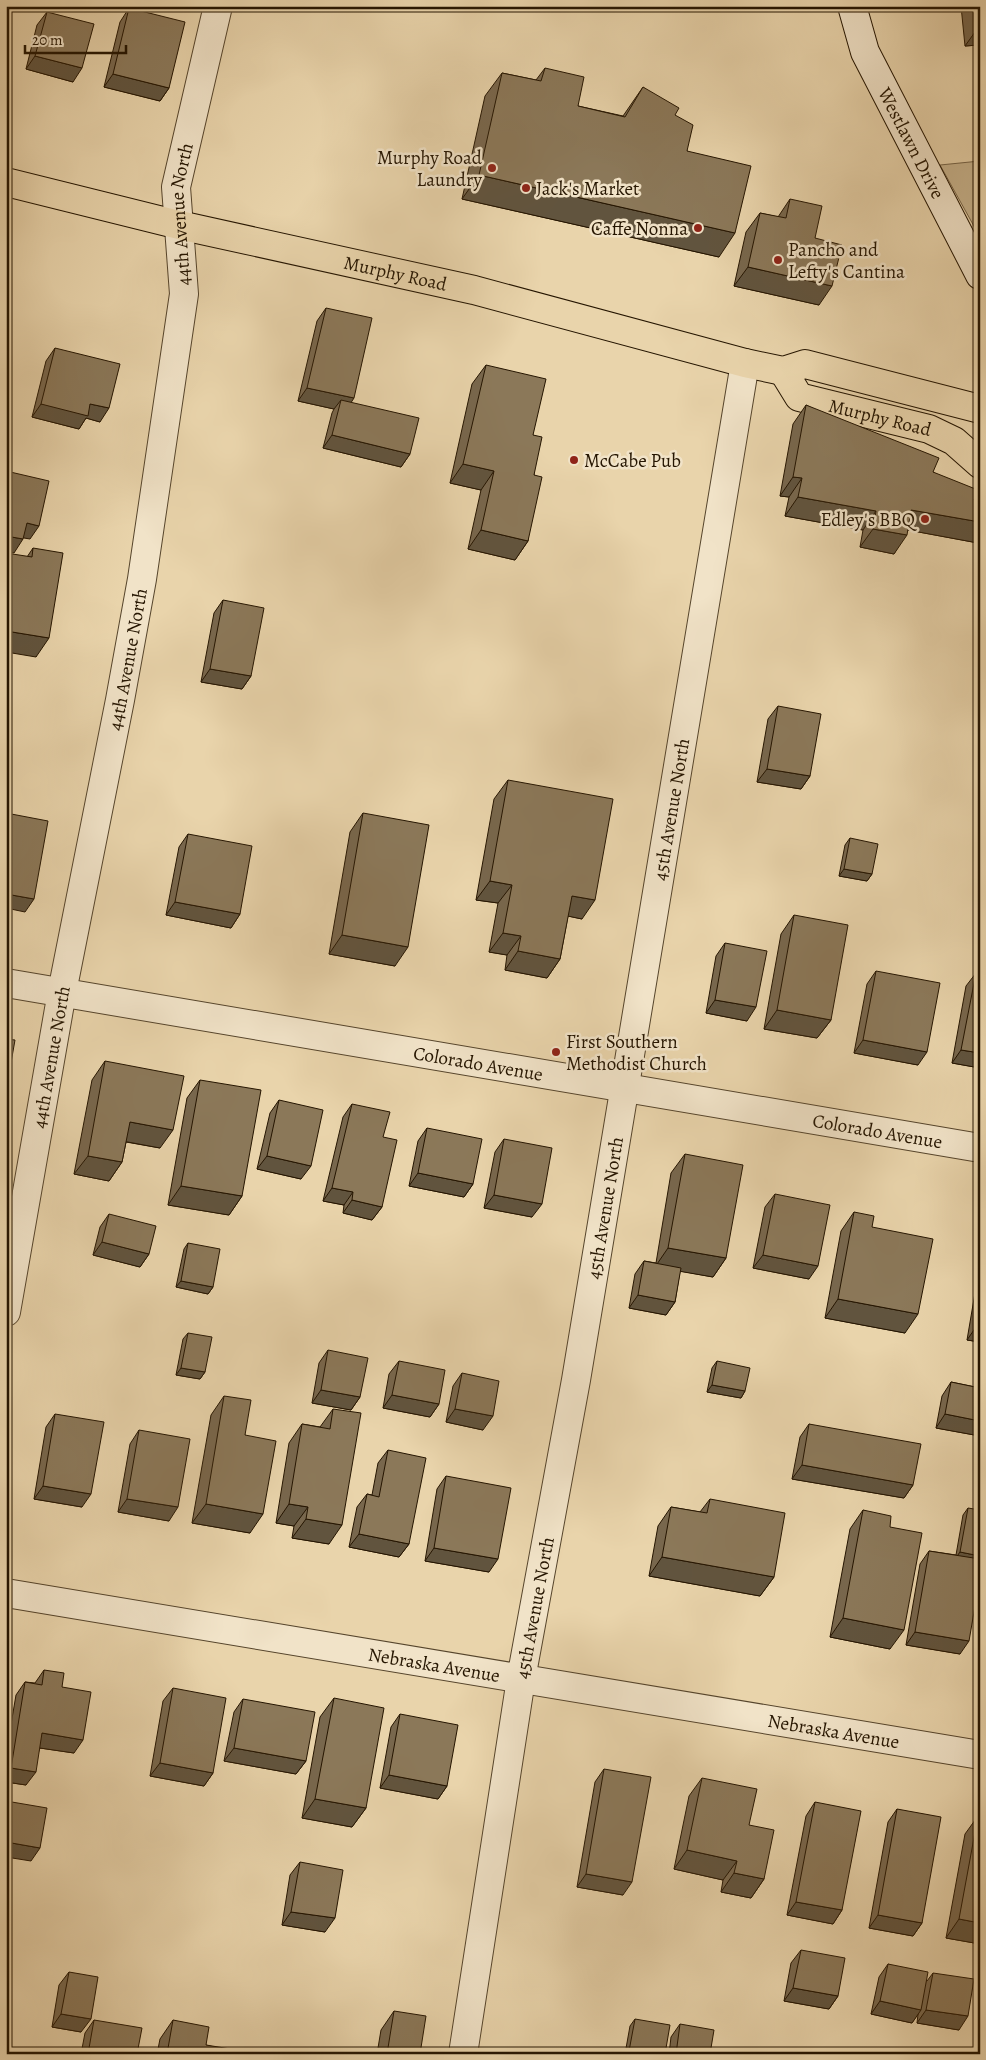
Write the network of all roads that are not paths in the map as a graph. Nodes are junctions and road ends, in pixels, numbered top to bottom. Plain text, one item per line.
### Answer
1 (218, 6) edge
2 (852, 6) edge
3 (6, 182) edge
4 (179, 225) junction
5 (980, 275) edge
6 (746, 363) junction
7 (783, 371) junction
8 (980, 409) edge
9 (980, 464) edge
10 (6, 983) edge
11 (62, 992) junction
12 (626, 1087) junction
13 (980, 1148) edge
14 (6, 1312) edge
15 (6, 1593) edge
16 (521, 1679) junction
17 (980, 1754) edge
18 (463, 2054) edge

1 - 4 street, 44th Avenue North
2 - 5 street, Westlawn Drive
3 - 4 main road, Murphy Road
4 - 6 main road, Murphy Road
4 - 11 street, 44th Avenue North
6 - 7 main road, Murphy Road
6 - 12 street, 45th Avenue North
7 - 8 main road, Murphy Road
7 - 9 main road, Murphy Road
10 - 11 street, Colorado Avenue
11 - 12 street, Colorado Avenue
11 - 14 street, 44th Avenue North
12 - 13 street, Colorado Avenue
12 - 16 street, 45th Avenue North
15 - 16 street, Nebraska Avenue
16 - 17 street, Nebraska Avenue
16 - 18 street, 45th Avenue North

